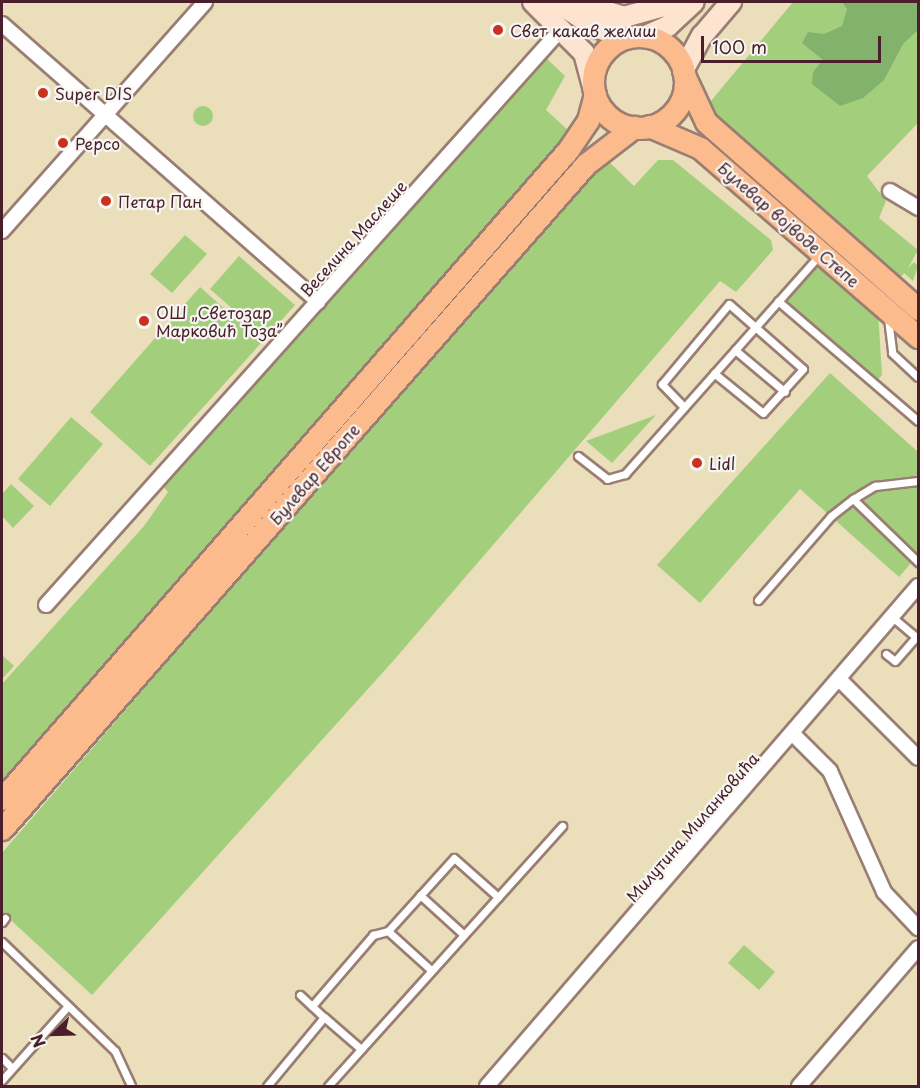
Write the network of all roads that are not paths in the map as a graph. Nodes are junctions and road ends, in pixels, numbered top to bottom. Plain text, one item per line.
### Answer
1 (205, 2) edge
2 (533, 2) edge
3 (557, 2) edge
4 (575, 2) edge
5 (679, 2) edge
6 (694, 2) edge
7 (730, 2) edge
8 (2, 24) edge
9 (563, 27) junction
10 (636, 37) junction
11 (683, 73) junction
12 (594, 92) junction
13 (106, 114) junction
14 (642, 127) junction
15 (890, 191) dead end
16 (918, 208) edge
17 (2, 231) edge
18 (821, 252) junction
19 (778, 301) junction
20 (318, 302) junction
21 (918, 309) edge
22 (887, 310) junction
23 (755, 327) junction
24 (918, 337) edge
25 (735, 350) junction
26 (714, 373) junction
27 (918, 377) edge
28 (785, 392) junction
29 (684, 407) junction
30 (918, 421) edge
31 (578, 456) dead end
32 (918, 481) edge
33 (853, 499) junction
34 (918, 562) edge
35 (918, 586) edge
36 (758, 600) dead end
37 (46, 604) dead end
38 (892, 617) junction
39 (886, 654) dead end
40 (840, 680) junction
41 (794, 735) junction
42 (918, 758) edge
43 (2, 799) edge
44 (562, 826) dead end
45 (2, 829) edge
46 (420, 895) junction
47 (498, 897) junction
48 (918, 928) edge
49 (388, 931) junction
50 (464, 935) junction
51 (2, 942) edge
52 (918, 948) edge
53 (431, 970) junction
54 (300, 995) dead end
55 (68, 1006) junction
56 (312, 1006) junction
57 (324, 1017) junction
58 (361, 1049) junction
59 (2, 1058) edge
60 (12, 1068) junction
61 (2, 1080) edge
62 (130, 1086) edge
63 (267, 1086) edge
64 (328, 1086) edge
65 (487, 1086) edge
66 (799, 1086) edge

1 - 13 street
2 - 9 main road
3 - 10 main road
4 - 5 main road
6 - 10 main road
7 - 11 main road
8 - 13 street
9 - 12 main road
9 - 20 street, Веселина Маслеше
10 - 11 main road
10 - 12 main road
11 - 14 main road
11 - 21 main road, Булевар војводе Степе
12 - 14 main road
12 - 43 main road, Булевар Европе
13 - 17 street
13 - 20 street
14 - 18 main road, Булевар војводе Степе
14 - 45 main road, Булевар Европе
15 - 16 street
18 - 19 lane
18 - 22 main road, Булевар војводе Степе
19 - 23 lane
19 - 30 lane
20 - 37 street, Веселина Маслеше
22 - 24 main road, Булевар војводе Степе
22 - 27 lane
23 - 25 lane
23 - 28 lane
23 - 29 lane
25 - 26 lane
25 - 28 lane
26 - 28 lane
26 - 29 lane
29 - 31 lane
32 - 33 lane
33 - 34 lane
33 - 36 lane
35 - 38 street, Милутина Миланковића
38 - 39 lane
38 - 40 street, Милутина Миланковића
40 - 41 street, Милутина Миланковића
40 - 42 street
41 - 48 street
41 - 65 street, Милутина Миланковића
44 - 47 lane
46 - 47 lane
46 - 49 lane
46 - 50 lane
47 - 50 lane
49 - 53 lane
49 - 56 lane
50 - 53 lane
51 - 55 lane
52 - 66 street
53 - 58 lane
54 - 56 lane
55 - 60 lane
55 - 62 lane
56 - 57 lane
57 - 58 lane
57 - 63 lane
58 - 64 lane
59 - 60 lane
60 - 61 lane

